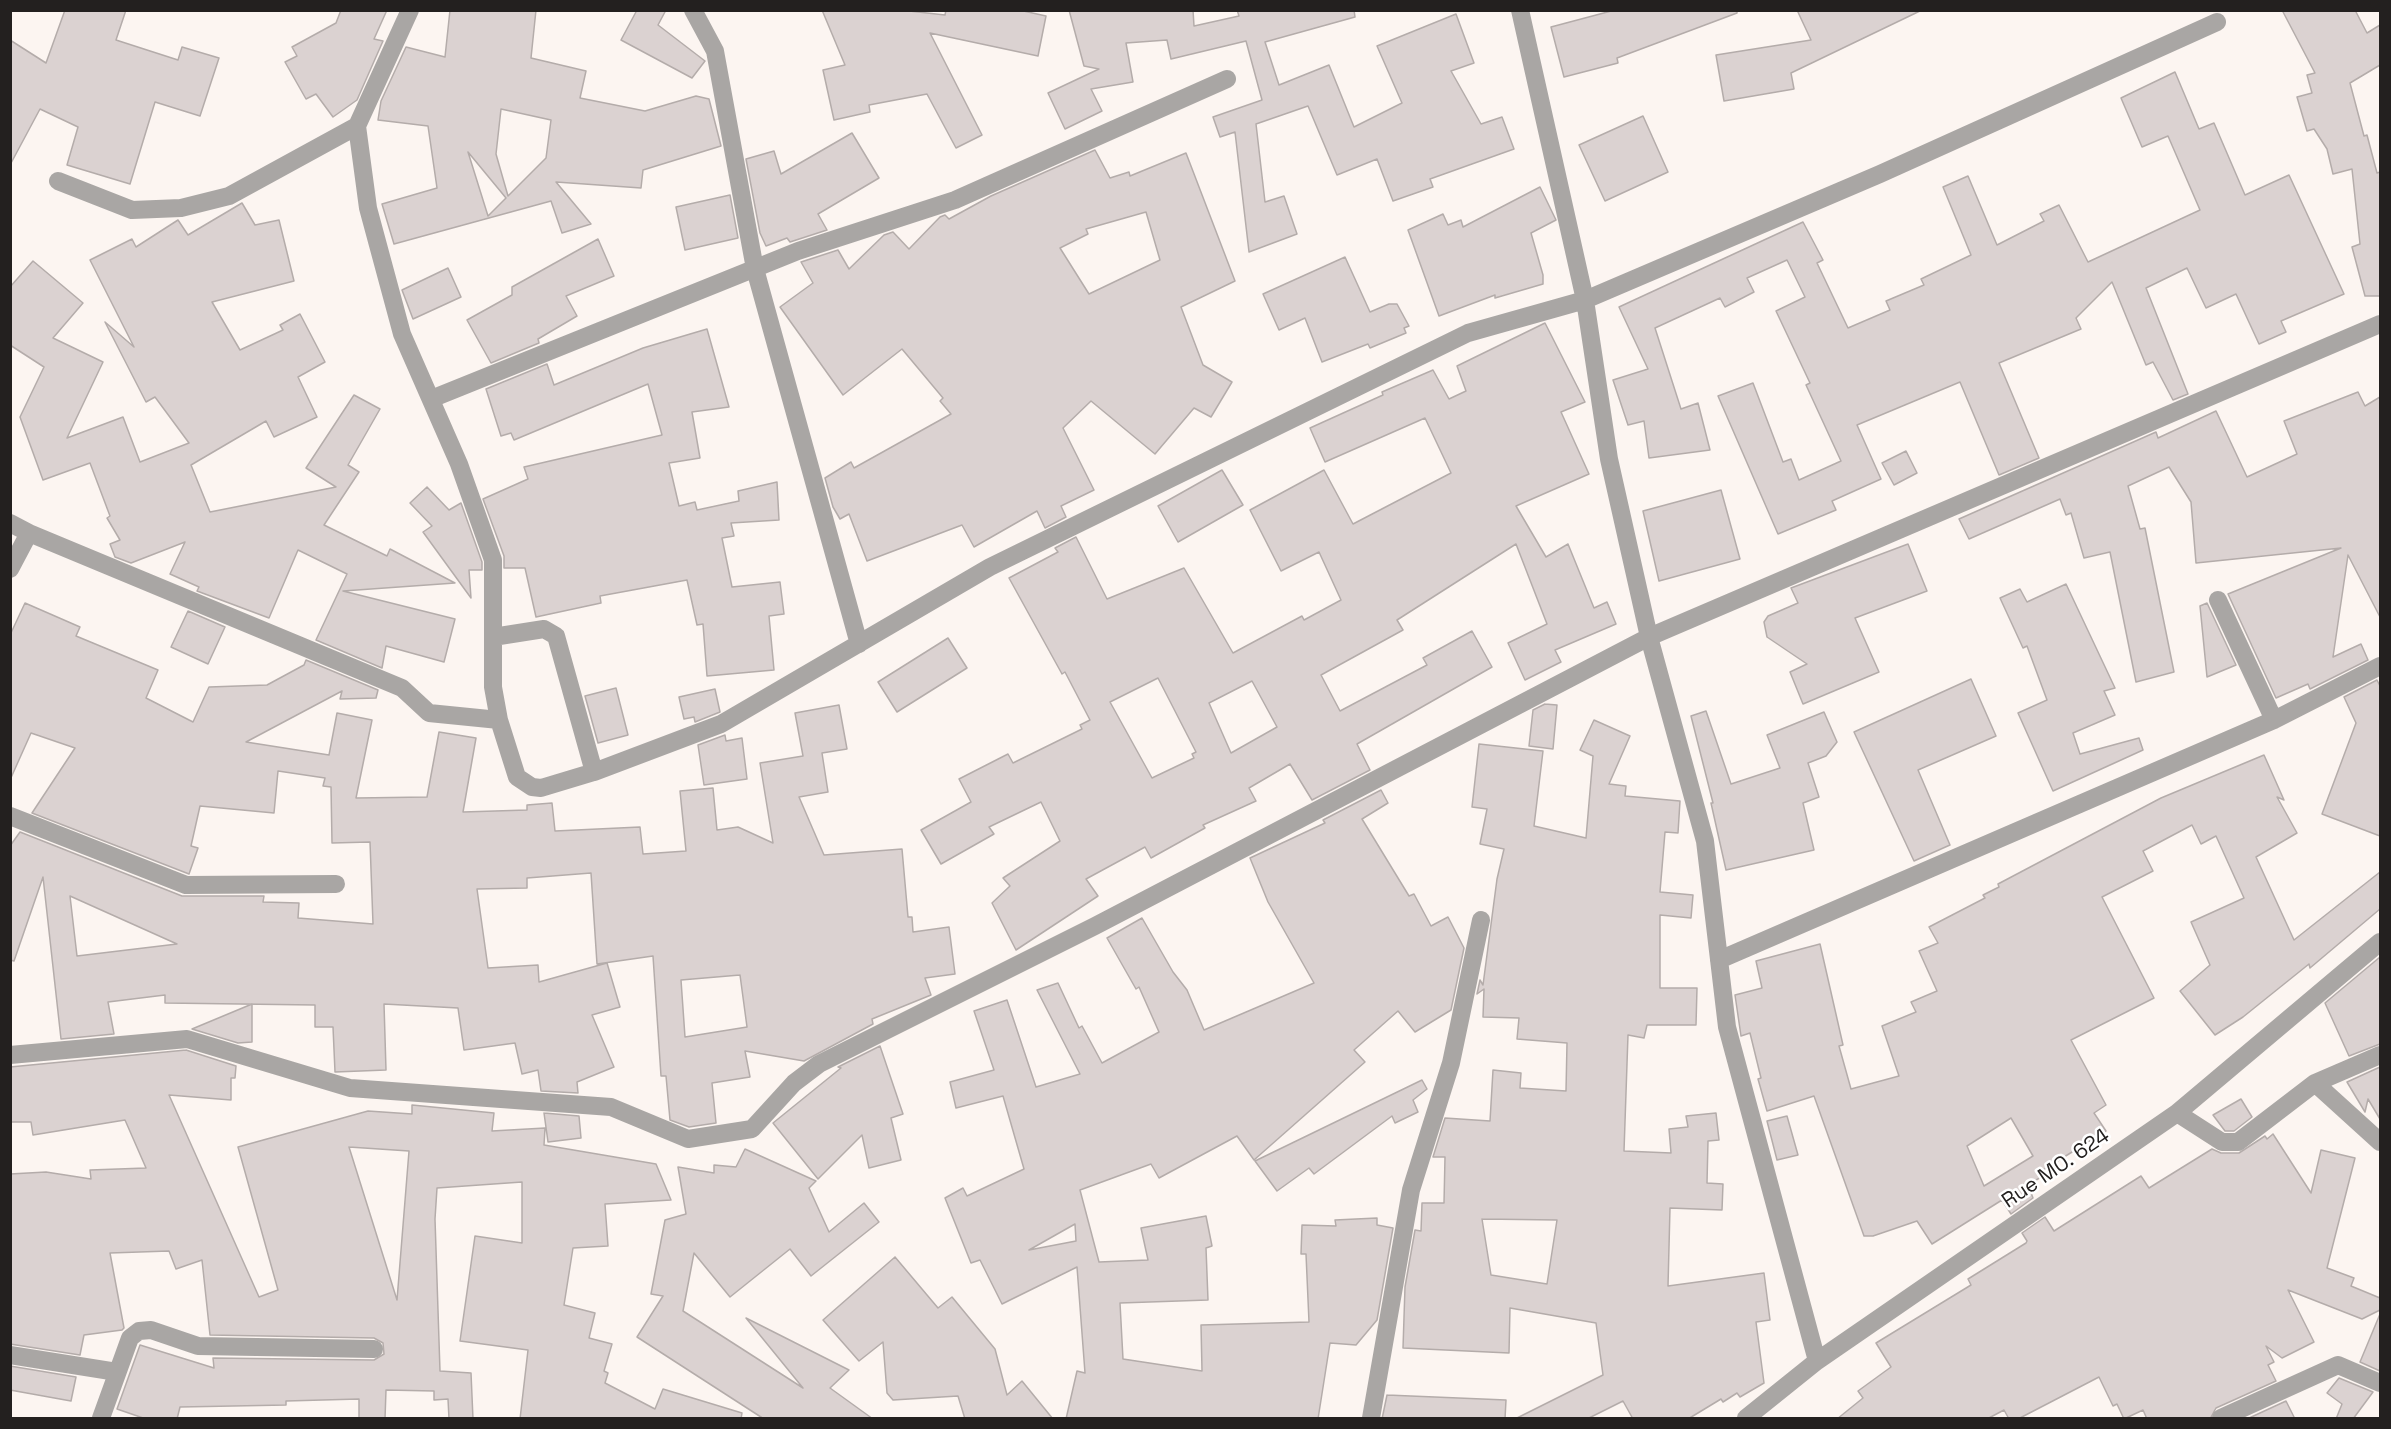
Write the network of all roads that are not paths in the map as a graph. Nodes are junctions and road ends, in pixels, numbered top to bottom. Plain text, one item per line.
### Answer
1 (410, 10) edge
2 (693, 10) edge
3 (1520, 10) edge
4 (2217, 22) dead end
5 (1227, 79) dead end
6 (357, 126) junction
7 (58, 181) dead end
8 (755, 269) junction
9 (1585, 300) junction
10 (2380, 324) edge
11 (431, 399) junction
12 (10, 523) edge
13 (29, 533) junction
14 (10, 569) edge
15 (2218, 600) dead end
16 (493, 637) junction
17 (1649, 637) junction
18 (859, 644) junction
19 (2380, 666) edge
20 (499, 720) junction
21 (2274, 720) junction
22 (594, 772) junction
23 (10, 816) edge
24 (336, 884) dead end
25 (1481, 920) dead end
26 (2380, 942) edge
27 (1719, 960) junction
28 (10, 1055) edge
29 (2380, 1055) edge
30 (2315, 1083) junction
31 (2177, 1113) junction
32 (2380, 1142) edge
33 (374, 1349) dead end
34 (10, 1355) edge
35 (1817, 1361) junction
36 (117, 1372) junction
37 (2380, 1383) edge
38 (101, 1419) edge
39 (1371, 1419) edge
40 (1746, 1419) edge
41 (2221, 1419) edge

1 - 6 street
2 - 8 street
3 - 9 street
4 - 9 street
5 - 8 street
6 - 7 street
6 - 11 street
8 - 11 street
8 - 18 street
9 - 17 street
9 - 18 street
10 - 17 street
11 - 16 street
12 - 13 street
13 - 14 street
13 - 20 street
15 - 21 street
16 - 20 street
16 - 22 street
17 - 27 street
17 - 28 street
18 - 22 street
19 - 21 street
20 - 22 street
21 - 27 street
23 - 24 street
25 - 39 street
26 - 31 street, Rue MO. 624
27 - 35 street
29 - 30 street
30 - 31 street
30 - 32 street
31 - 35 street, Rue MO. 624
33 - 36 street
34 - 36 street
35 - 40 street, Rue MO. 624
36 - 38 street
37 - 41 street

